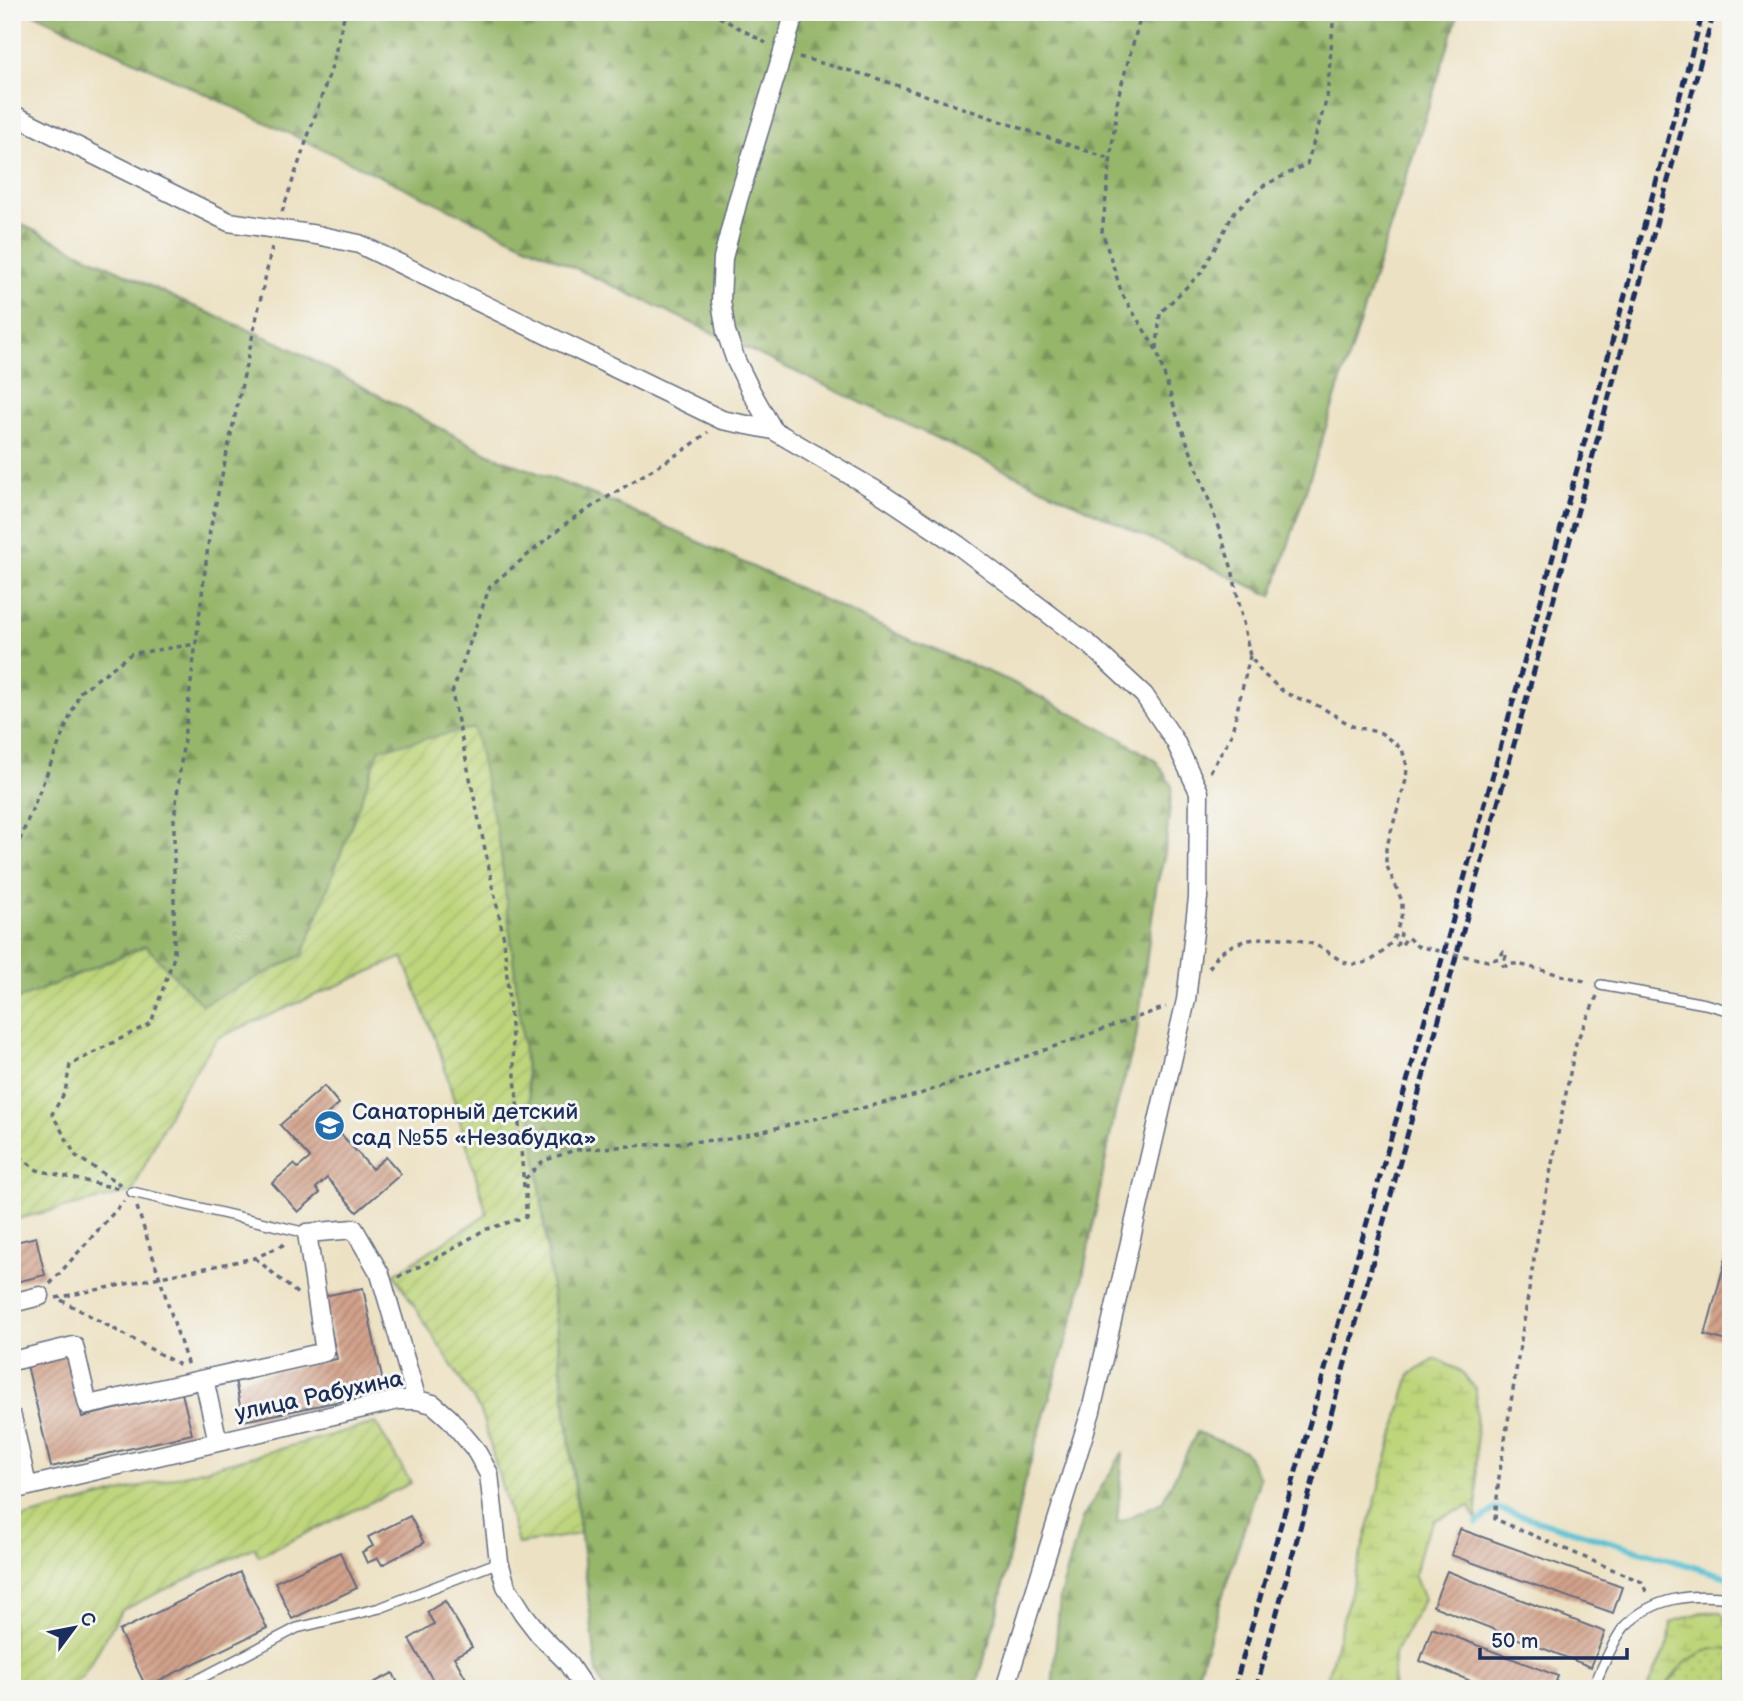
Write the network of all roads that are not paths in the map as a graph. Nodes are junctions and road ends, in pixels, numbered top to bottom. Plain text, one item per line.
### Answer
1 (795, 12) edge
2 (12, 114) edge
3 (773, 430) junction
4 (1601, 985) road end
5 (1731, 1011) edge
6 (132, 1192) road end
7 (307, 1233) junction
8 (40, 1296) road end
9 (12, 1303) edge
10 (12, 1361) edge
11 (204, 1379) junction
12 (417, 1400) junction
13 (12, 1417) edge
14 (218, 1442) junction
15 (20, 1488) edge
16 (499, 1562) junction
17 (1731, 1598) edge
18 (180, 1689) edge
19 (585, 1689) edge
20 (1006, 1689) edge
21 (1593, 1689) edge

1 - 3 street
2 - 3 street
3 - 20 street
4 - 5 lane
6 - 7 lane
7 - 11 street
7 - 12 street
8 - 9 street
10 - 11 street
11 - 14 street
12 - 14 street, улица Рабухина
12 - 16 street, улица Рабухина
13 - 15 street
14 - 15 street, улица Рабухина
16 - 18 lane
16 - 19 street, улица Рабухина
17 - 21 lane

